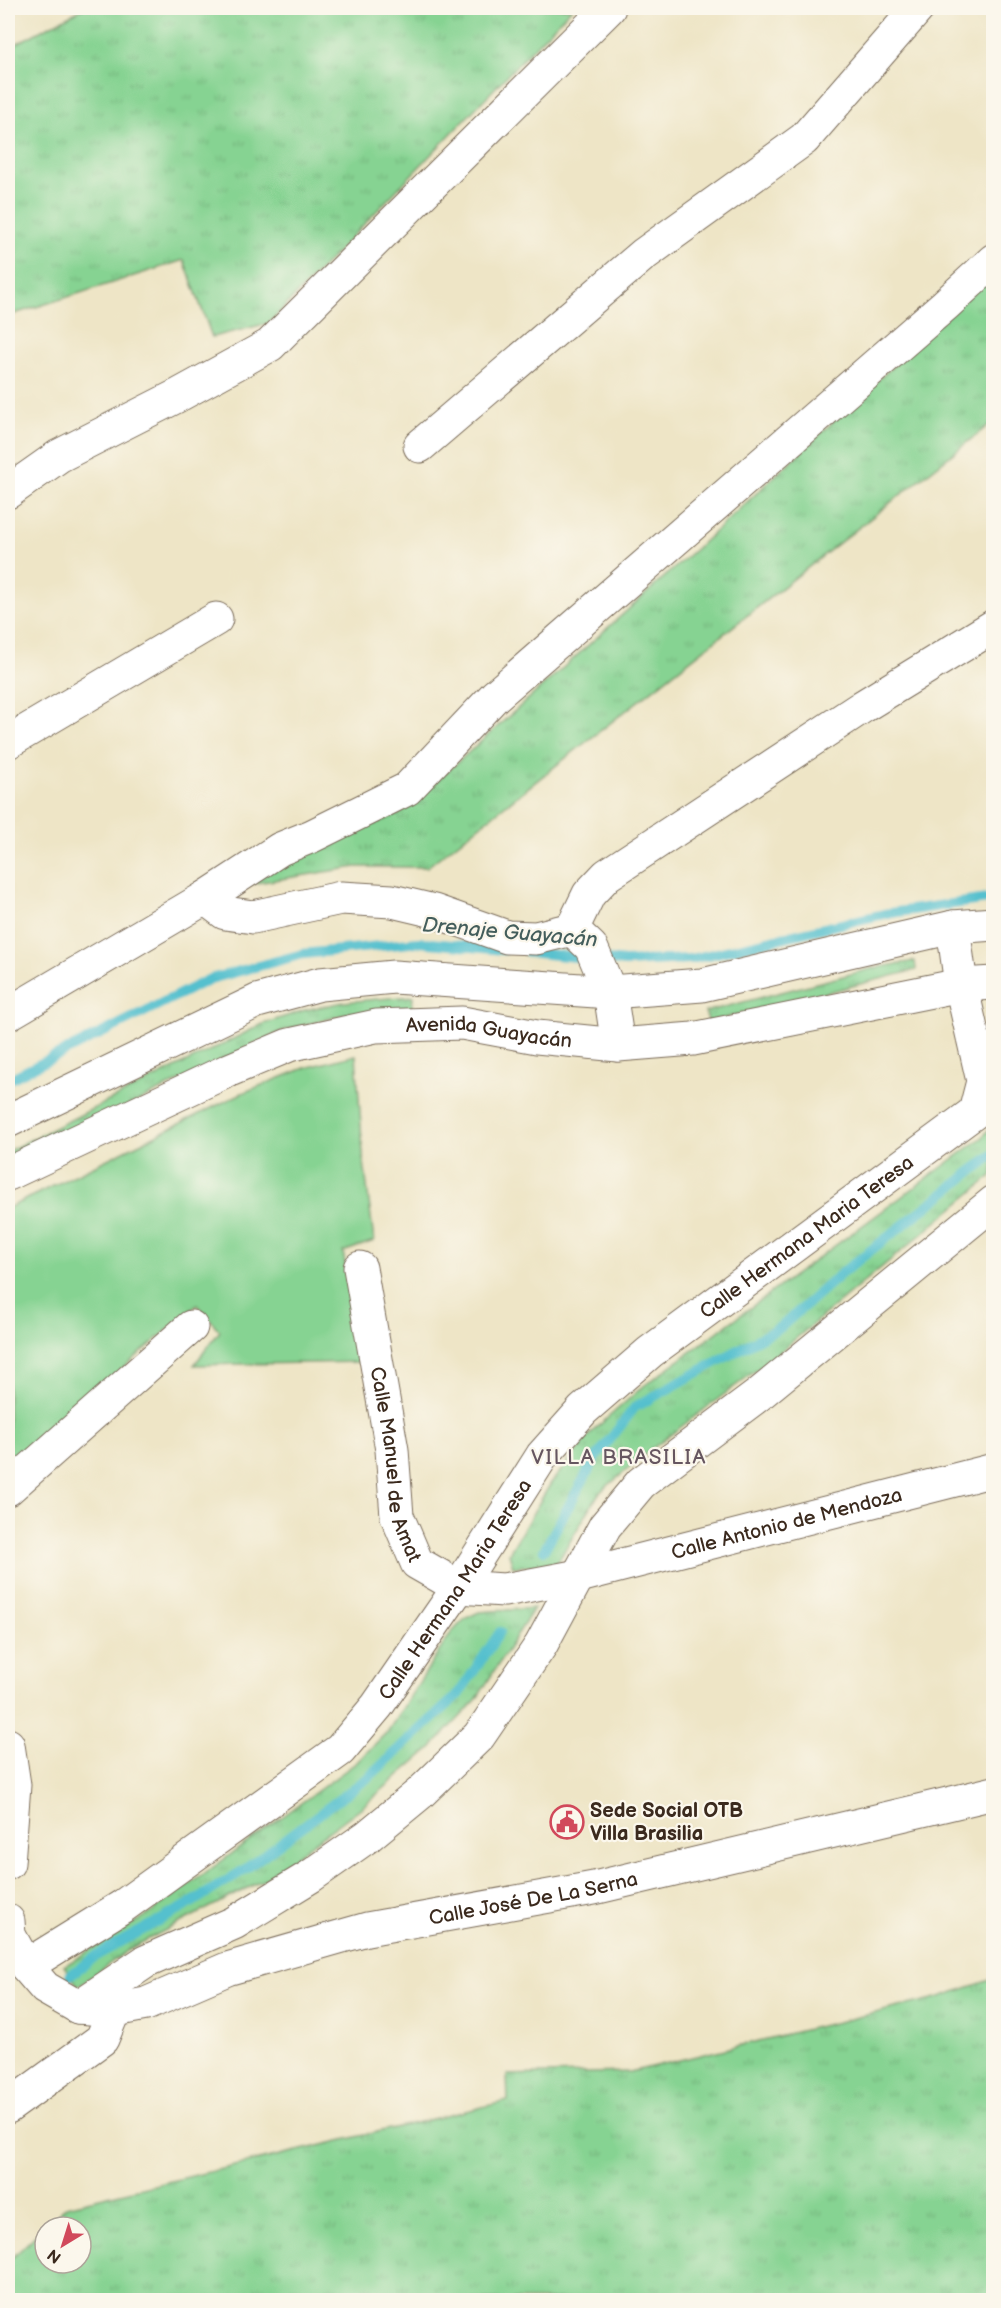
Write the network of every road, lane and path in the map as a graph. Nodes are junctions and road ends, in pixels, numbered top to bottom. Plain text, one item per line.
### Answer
1 (609, 8) edge
2 (918, 8) edge
3 (993, 260) edge
4 (420, 446) dead end
5 (8, 492) edge
6 (216, 619) dead end
7 (993, 626) edge
8 (8, 742) edge
9 (205, 898) junction
10 (993, 924) edge
11 (953, 927) junction
12 (572, 929) junction
13 (993, 982) edge
14 (961, 985) junction
15 (610, 992) junction
16 (8, 1014) edge
17 (618, 1045) junction
18 (8, 1121) edge
19 (8, 1174) edge
20 (993, 1202) edge
21 (360, 1268) dead end
22 (191, 1327) dead end
23 (993, 1470) edge
24 (8, 1489) edge
25 (579, 1576) junction
26 (459, 1587) junction
27 (8, 1744) edge
28 (993, 1793) edge
29 (8, 1863) edge
30 (8, 1921) edge
31 (26, 1966) junction
32 (78, 2007) junction
33 (114, 2010) junction
34 (8, 2107) edge

1 - 5 street
2 - 4 street
3 - 9 street
6 - 8 street
7 - 12 street
9 - 12 street
9 - 16 street
10 - 11 street
11 - 14 street, Calle Hermana Maria Teresa
11 - 15 street
12 - 15 street
13 - 14 street, Avenida Guayacán
14 - 17 street, Avenida Guayacán
14 - 26 street, Calle Hermana Maria Teresa
15 - 17 street
15 - 18 street
17 - 19 street, Avenida Guayacán
20 - 25 street
21 - 26 street, Calle Manuel de Amat
22 - 24 street
23 - 25 street, Calle Antonio de Mendoza
25 - 26 street, Calle Manuel de Amat
25 - 32 street
26 - 31 street, Calle Hermana Maria Teresa
27 - 29 street
28 - 33 street, Calle José De La Serna
30 - 31 street
31 - 32 street
32 - 33 street, Calle José De La Serna
33 - 34 street

